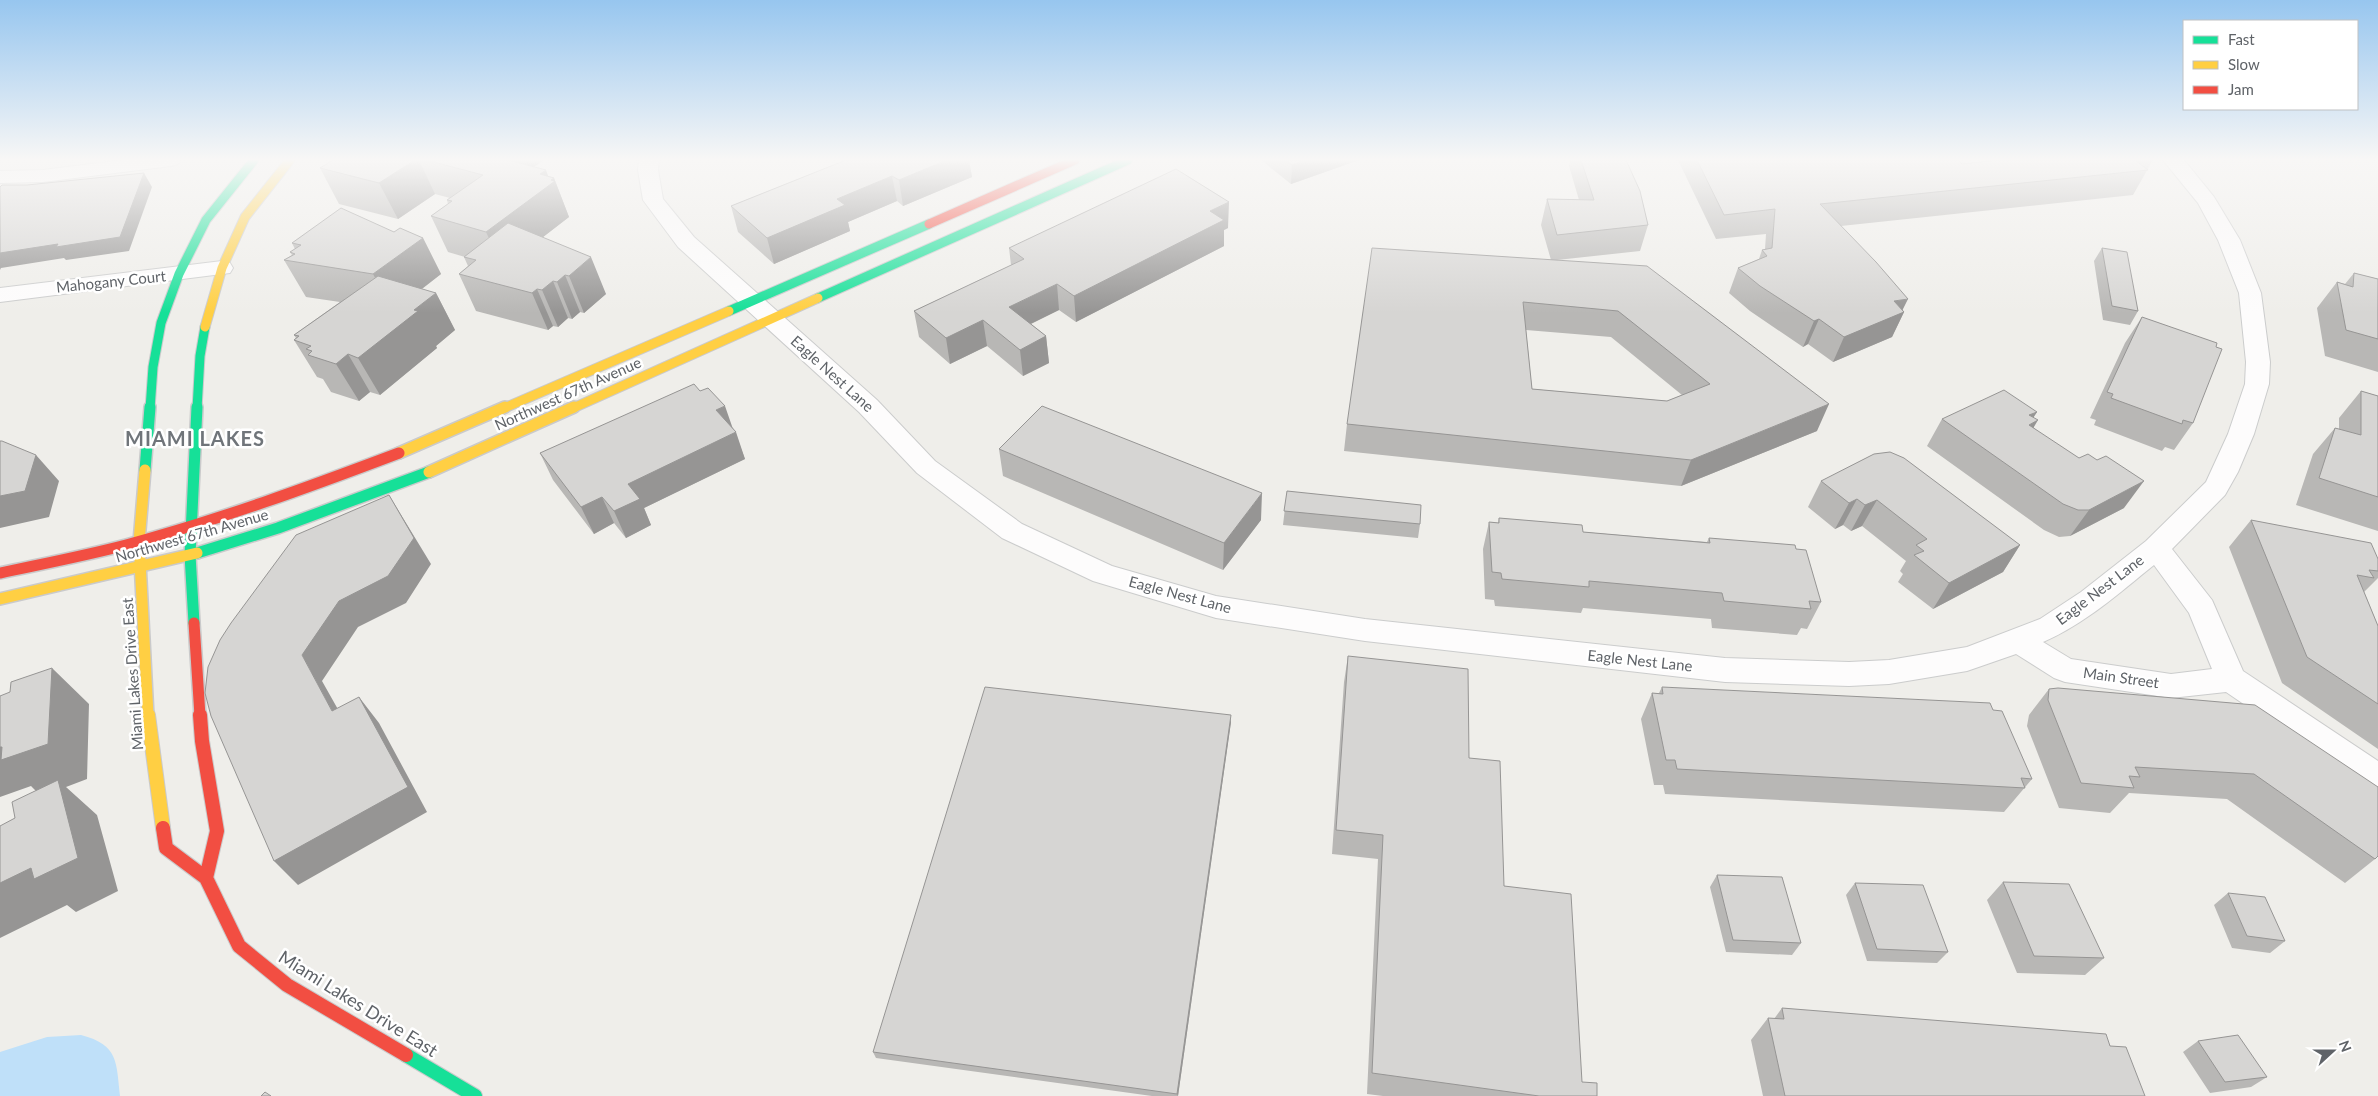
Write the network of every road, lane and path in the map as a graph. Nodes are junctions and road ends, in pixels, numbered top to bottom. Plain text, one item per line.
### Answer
1 (213, 211) edge
2 (250, 211) edge
3 (662, 211) edge
4 (958, 211) edge
5 (1014, 211) edge
6 (2213, 211) edge
7 (222, 268) junction
8 (179, 274) junction
9 (0, 295) edge
10 (752, 301) junction
11 (771, 320) junction
12 (190, 527) junction
13 (139, 542) junction
14 (2156, 548) junction
15 (190, 555) junction
16 (141, 568) junction
17 (0, 573) edge
18 (0, 599) edge
19 (2018, 641) junction
20 (2231, 679) junction
21 (2378, 778) edge
22 (206, 878) junction
23 (475, 1096) edge

1 - 8 main road, Miami Lakes Drive East
2 - 7 main road
3 - 10 street, Eagle Nest Lane
4 - 10 main road, Northwest 67th Avenue
5 - 11 main road, Northwest 67th Avenue
6 - 14 street, Eagle Nest Lane
7 - 8 street, Mahogany Court
7 - 12 main road
8 - 9 street, Mahogany Court
8 - 13 main road, Miami Lakes Drive East
10 - 11 street, Eagle Nest Lane
10 - 12 main road, Northwest 67th Avenue
11 - 15 main road, Northwest 67th Avenue
11 - 19 street, Eagle Nest Lane
12 - 13 main road, Northwest 67th Avenue
12 - 15 main road
13 - 16 main road, Miami Lakes Drive East
13 - 17 main road, Northwest 67th Avenue
14 - 19 street, Eagle Nest Lane
14 - 20 street
15 - 16 main road, Northwest 67th Avenue
15 - 22 main road
16 - 18 main road, Northwest 67th Avenue
16 - 22 main road, Miami Lakes Drive East
19 - 20 street, Main Street
20 - 21 street
22 - 23 main road, Miami Lakes Drive East

